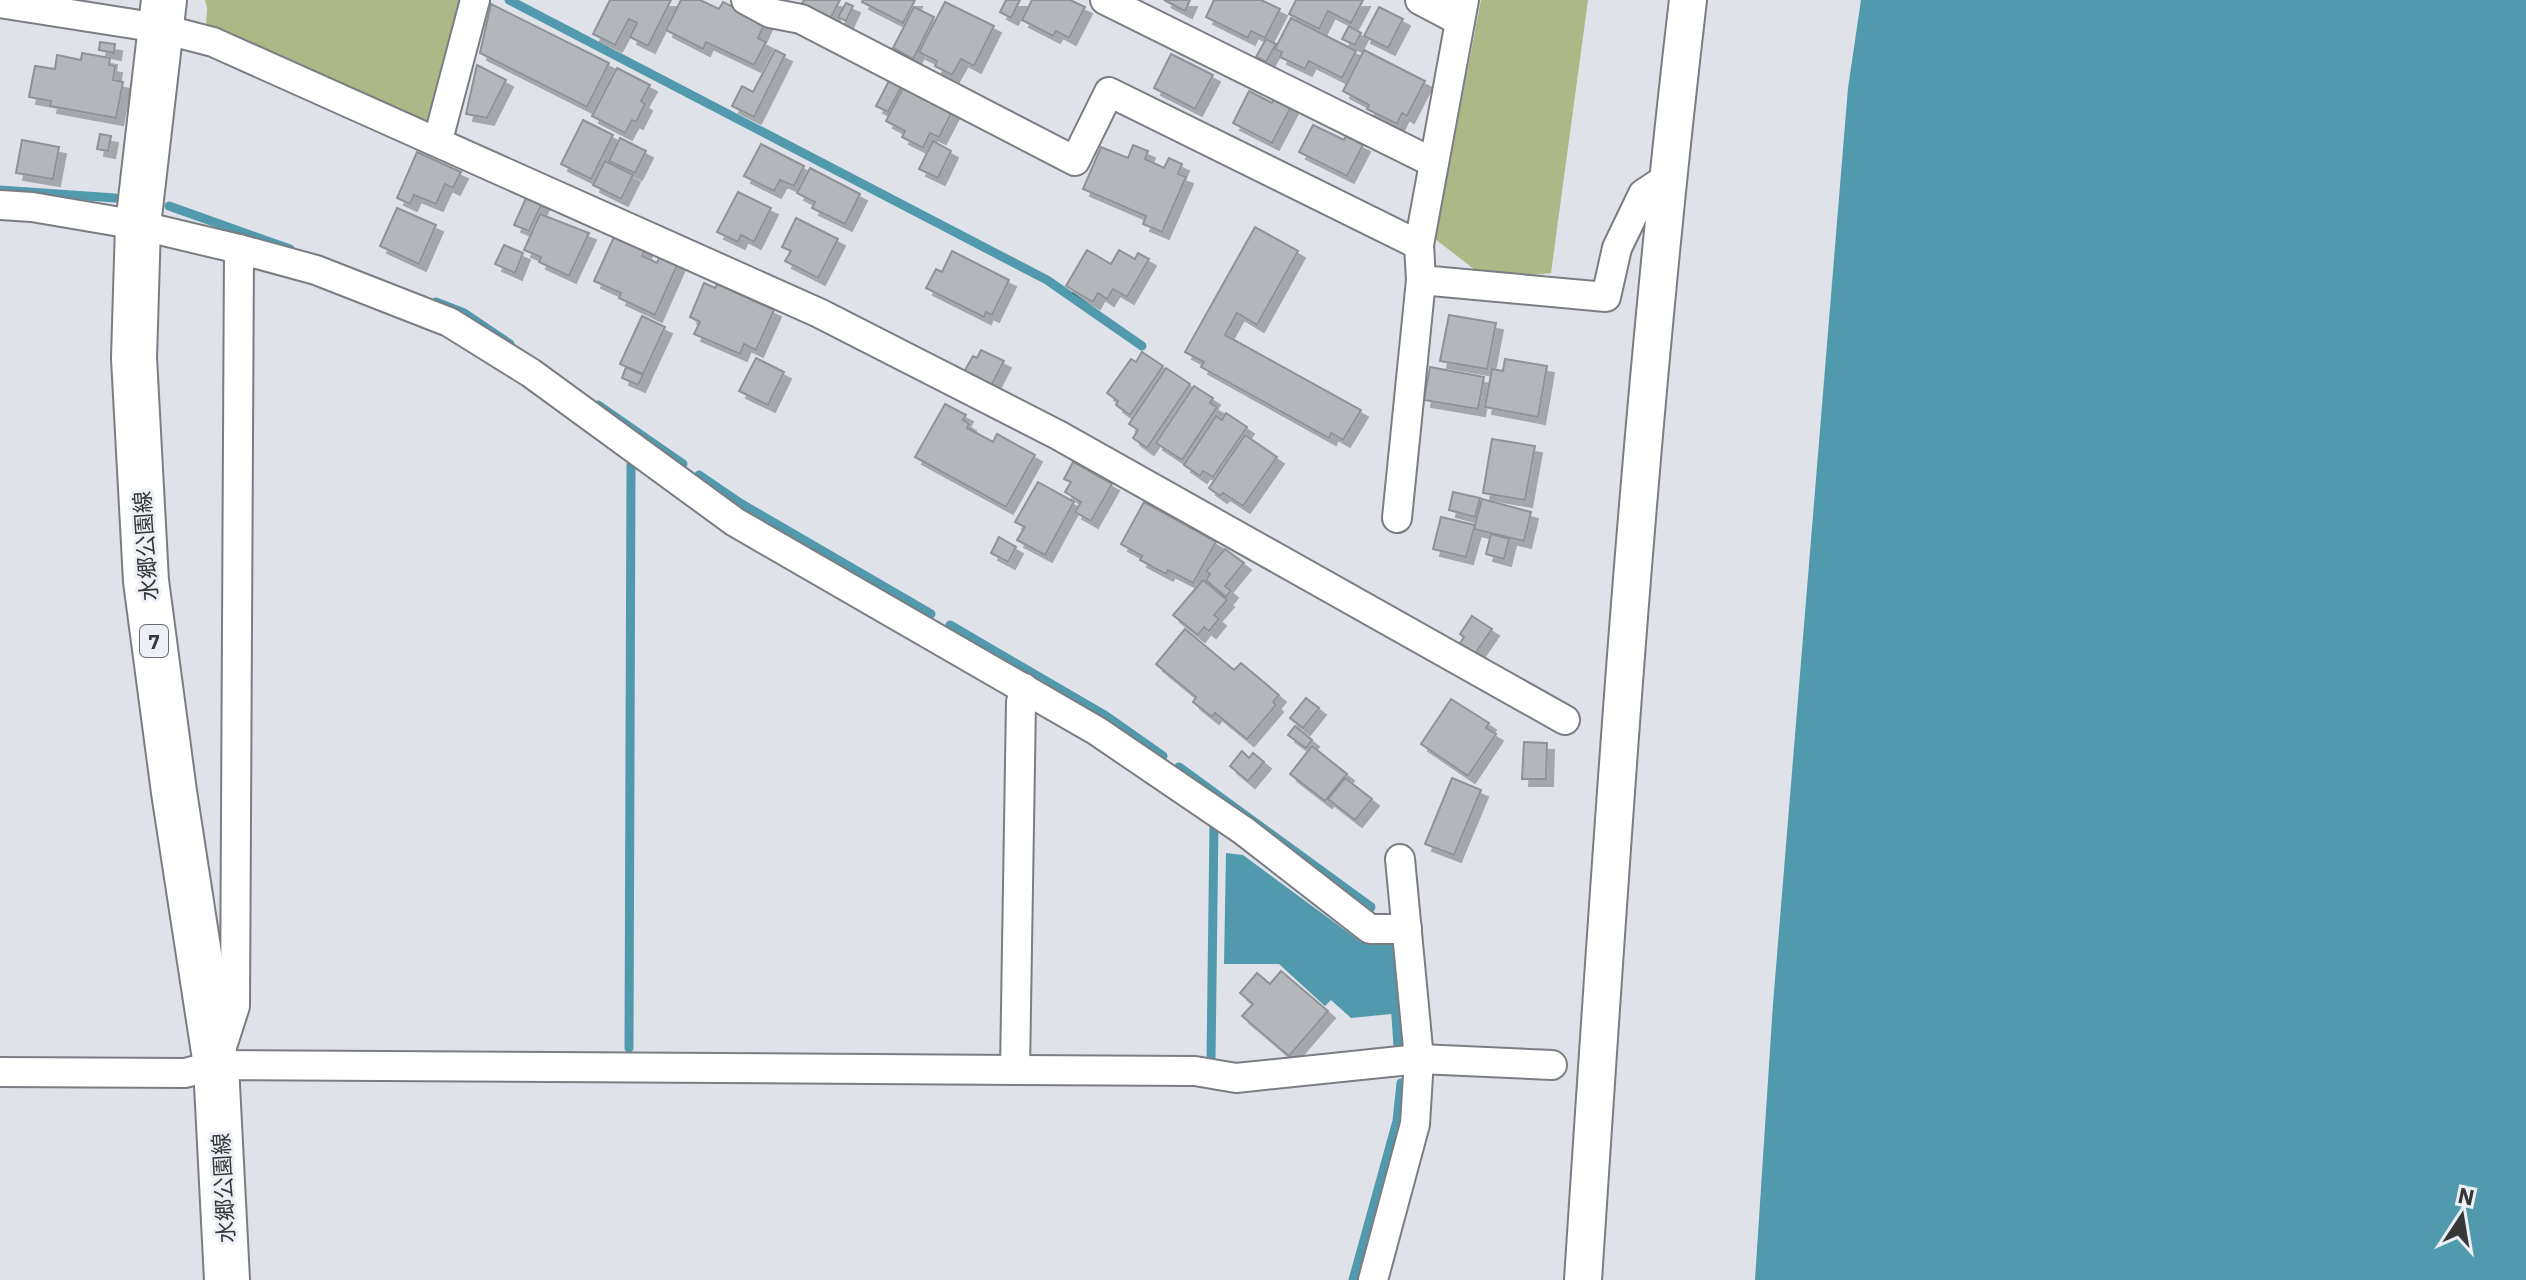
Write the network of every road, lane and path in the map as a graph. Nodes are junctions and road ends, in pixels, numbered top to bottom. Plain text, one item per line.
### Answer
1 (475, 0) edge
2 (746, 0) edge
3 (1105, 0) edge
4 (1420, 0) edge
5 (1688, 0) edge
6 (0, 3) edge
7 (1462, 10) edge
8 (161, 14) edge
9 (438, 140) junction
10 (1434, 163) junction
11 (1667, 178) junction
12 (0, 205) edge
13 (138, 225) junction
14 (1419, 245) junction
15 (239, 249) junction
16 (1421, 280) junction
17 (1397, 518) dead end
18 (1024, 688) junction
19 (1565, 720) dead end
20 (1400, 859) dead end
21 (1407, 929) junction
22 (1419, 1059) junction
23 (216, 1065) junction
24 (1552, 1065) dead end
25 (1015, 1070) junction
26 (0, 1072) edge
27 (227, 1280) edge
28 (1373, 1280) edge
29 (1583, 1280) edge

1 - 9 street
2 - 14 street
3 - 10 street
4 - 7 street
5 - 11 street
6 - 8 street
7 - 10 street
8 - 9 street
8 - 13 main road, 水郷公園線 / 7
9 - 19 street
10 - 14 street
11 - 16 street
11 - 29 street
12 - 13 street
13 - 15 street
13 - 23 main road, 水郷公園線 / 7
14 - 16 street
15 - 18 street
15 - 23 street
16 - 17 street
18 - 21 street
18 - 25 street
20 - 21 street
21 - 22 street
22 - 24 street
22 - 25 street
22 - 28 street
23 - 25 street
23 - 26 street
23 - 27 main road, 水郷公園線 / 7

